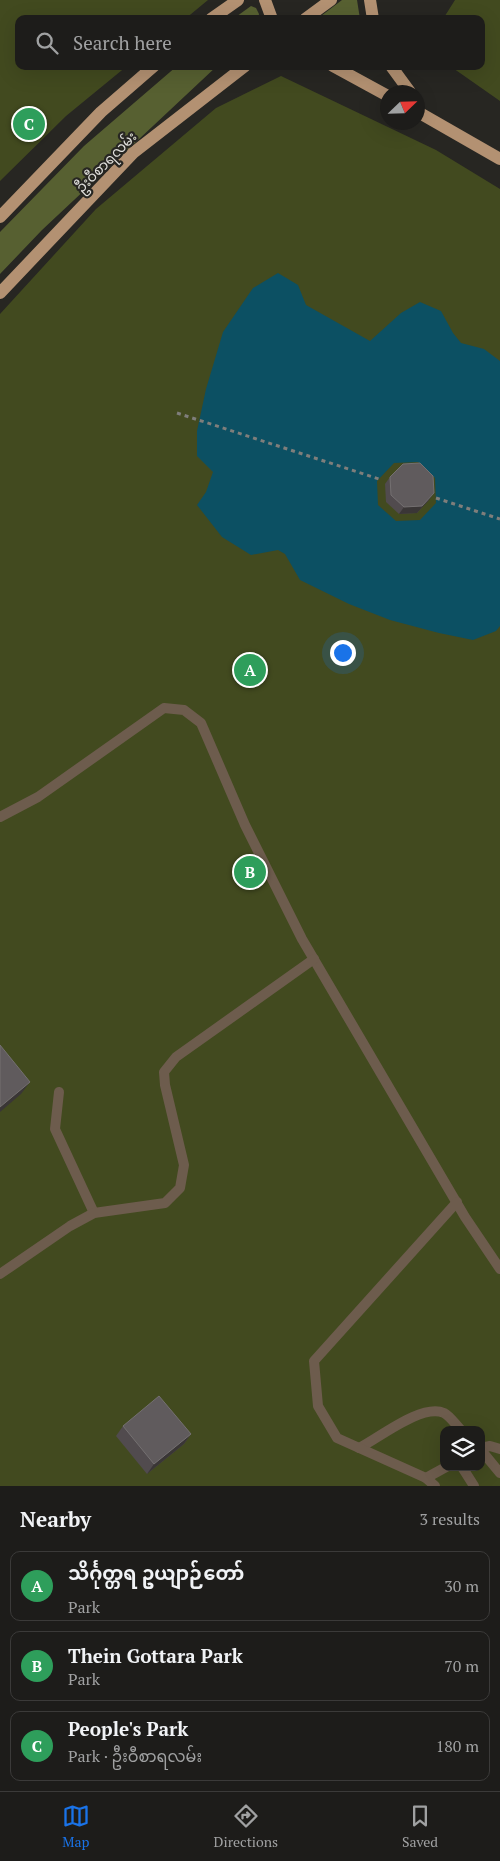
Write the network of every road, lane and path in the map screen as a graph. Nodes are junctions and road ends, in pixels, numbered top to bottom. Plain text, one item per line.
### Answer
1 (238, 0) edge
2 (266, 0) edge
3 (330, 0) edge
4 (370, 0) edge
5 (217, 15) edge
6 (271, 15) edge
7 (310, 15) edge
8 (372, 15) edge
9 (149, 70) edge
10 (240, 70) edge
11 (340, 70) edge
12 (394, 70) edge
13 (405, 85) edge
14 (380, 92) edge
15 (425, 116) edge
16 (500, 160) edge
17 (0, 217) edge
18 (0, 293) edge
19 (177, 413) dead end
20 (379, 479) dead end
21 (436, 498) edge
22 (500, 519) edge
23 (0, 817) edge
24 (314, 959) junction
25 (59, 1092) dead end
26 (457, 1202) junction
27 (94, 1213) junction
28 (500, 1269) edge
29 (0, 1274) edge
30 (457, 1426) edge
31 (360, 1448) junction
32 (485, 1448) edge
33 (500, 1449) edge
34 (485, 1454) edge
35 (440, 1470) edge
36 (465, 1471) edge
37 (500, 1473) edge
38 (426, 1478) junction
39 (435, 1486) edge
40 (474, 1486) edge

1 - 5 main road
2 - 6 main road
3 - 7 main road
4 - 8 main road
9 - 17 main road
10 - 18 main road, ဦးဝီစာရလမ်း
11 - 14 main road
12 - 13 main road
15 - 16 main road
19 - 20 path
21 - 22 path
23 - 24 lane
24 - 26 lane
24 - 27 lane
25 - 27 lane
26 - 28 lane
26 - 31 lane
27 - 29 lane
30 - 31 lane
31 - 38 lane
32 - 33 lane
34 - 37 lane
35 - 38 lane
36 - 40 lane
38 - 39 lane

